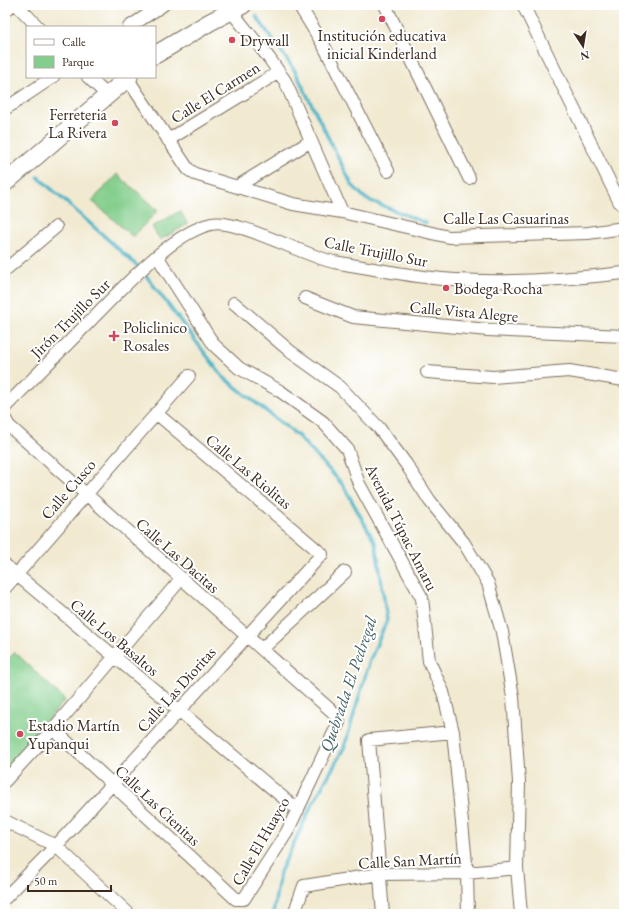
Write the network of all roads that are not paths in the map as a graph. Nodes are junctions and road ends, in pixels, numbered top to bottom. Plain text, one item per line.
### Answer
1 (163, 5) edge
2 (299, 5) edge
3 (385, 5) edge
4 (523, 5) edge
5 (11, 6) edge
6 (236, 7) edge
7 (37, 26) edge
8 (131, 26) edge
9 (156, 54) edge
10 (279, 72) junction
11 (52, 78) edge
12 (89, 78) edge
13 (128, 78) edge
14 (107, 95) junction
15 (5, 109) edge
16 (168, 140) junction
17 (311, 141) junction
18 (388, 171) dead end
19 (469, 178) dead end
20 (5, 183) edge
21 (238, 186) junction
22 (620, 202) dead end
23 (342, 212) junction
24 (56, 227) dead end
25 (624, 228) edge
26 (157, 256) junction
27 (141, 269) joint
28 (5, 270) edge
29 (624, 273) edge
30 (305, 298) dead end
31 (234, 303) dead end
32 (624, 336) edge
33 (427, 372) dead end
34 (189, 376) dead end
35 (624, 380) edge
36 (5, 407) edge
37 (156, 413) junction
38 (5, 419) edge
39 (85, 494) junction
40 (322, 554) joint
41 (5, 565) edge
42 (345, 572) dead end
43 (15, 575) junction
44 (181, 579) junction
45 (5, 588) edge
46 (246, 635) junction
47 (262, 649) junction
48 (116, 657) junction
49 (178, 711) junction
50 (334, 713) joint
51 (53, 729) junction
52 (453, 732) junction
53 (5, 781) edge
54 (112, 784) junction
55 (298, 810) junction
56 (5, 821) edge
57 (56, 846) junction
58 (517, 868) junction
59 (380, 874) junction
60 (467, 874) junction
61 (5, 898) edge
62 (244, 899) joint
63 (129, 914) edge
64 (294, 914) edge
65 (383, 914) edge
66 (468, 914) edge
67 (521, 914) edge

1 - 8 street
2 - 18 street
3 - 19 street
4 - 22 street
5 - 7 street
6 - 9 highway
6 - 10 street
10 - 16 street, Calle El Carmen
10 - 17 street
11 - 15 street
12 - 14 street
13 - 14 highway
13 - 16 street, Calle Las Casuarinas
14 - 20 highway
16 - 21 street, Calle Las Casuarinas
17 - 21 street
17 - 23 street
21 - 23 street, Calle Las Casuarinas
23 - 25 street, Calle Las Casuarinas
24 - 28 street
26 - 27 street, Calle Trujillo Sur
26 - 29 street, Calle Trujillo Sur
26 - 52 street, Avenida Túpac Amaru
27 - 36 street, Jirón Trujillo Sur
30 - 32 street, Calle Vista Alegre
31 - 58 street
33 - 35 street
34 - 37 street, Calle Cusco
37 - 39 street, Calle Cusco
37 - 40 street, Calle Las Riolitas
38 - 39 street, Calle Las Dacitas
39 - 43 street, Calle Cusco
39 - 44 street, Calle Las Dacitas
40 - 46 street, Calle Las Dioritas
41 - 43 street, Calle Los Basaltos
42 - 47 street
43 - 45 street, Calle Cusco
43 - 48 street, Calle Los Basaltos
44 - 46 street, Calle Las Dacitas
44 - 48 street
46 - 47 street, Calle Las Dacitas
46 - 49 street, Calle Las Dioritas
47 - 50 street, Calle Las Dacitas
48 - 49 street, Calle Los Basaltos
48 - 51 street
49 - 54 street, Calle Las Dioritas
49 - 55 street, Calle Los Basaltos
50 - 55 street, Calle El Huayco
51 - 53 street
51 - 54 street, Calle Las Cienitas
52 - 59 street
52 - 60 street, Avenida Túpac Amaru
54 - 57 street, Calle Las Dioritas
54 - 62 street, Calle Las Cienitas
55 - 62 street, Calle El Huayco
56 - 57 street
57 - 61 street, Calle Las Dioritas
57 - 63 street
58 - 60 street, Calle San Martín
58 - 67 street
59 - 60 street, Calle San Martín
59 - 64 street, Calle San Martín
59 - 65 street
60 - 66 street, Avenida Túpac Amaru

